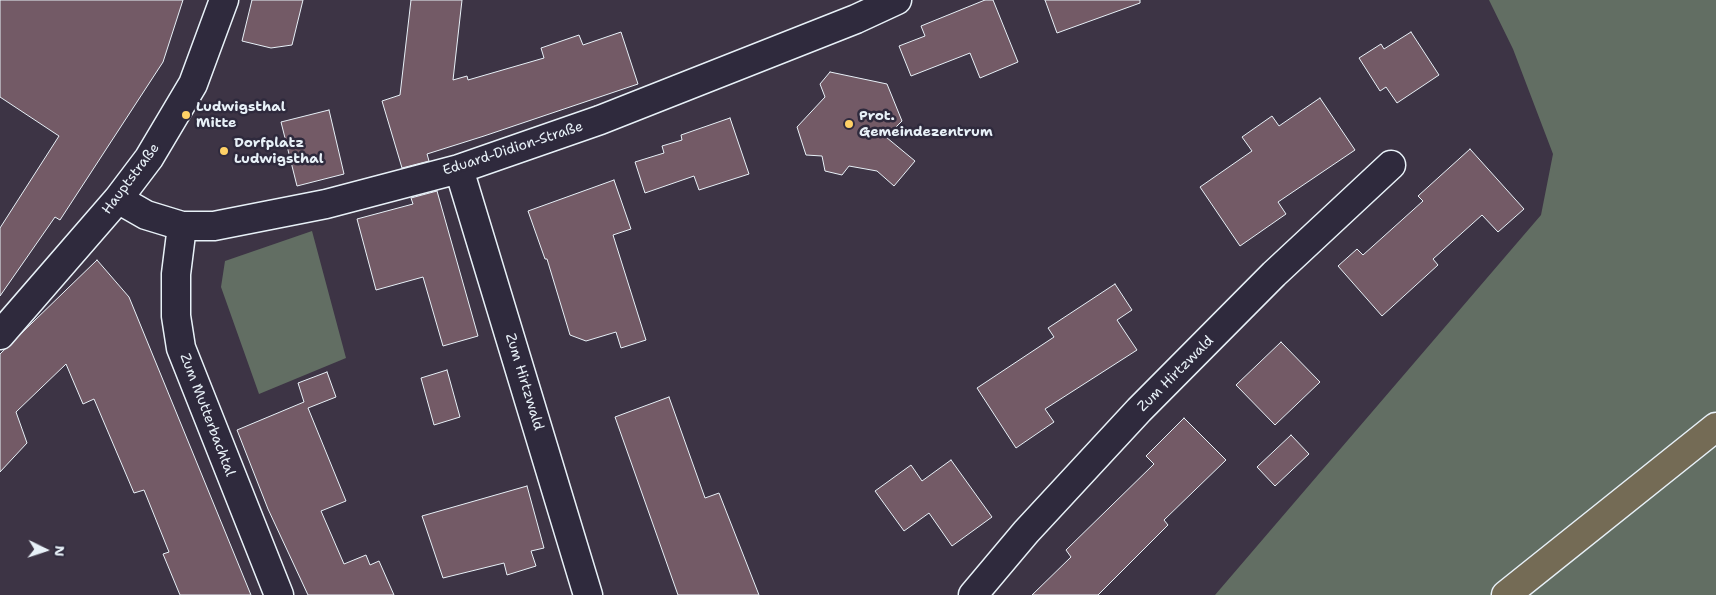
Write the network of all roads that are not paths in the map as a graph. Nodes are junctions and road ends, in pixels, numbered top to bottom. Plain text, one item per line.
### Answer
1 (224, 0) edge
2 (897, 0) edge
3 (1391, 165) dead end
4 (459, 168) junction
5 (118, 199) junction
6 (182, 226) junction
7 (0, 335) edge
8 (1716, 427) edge
9 (280, 595) edge
10 (588, 595) edge
11 (974, 595) edge
12 (1506, 595) edge

1 - 5 street, Hauptstraße
2 - 4 street, Eduard-Didion-Straße
3 - 11 street, Zum Hirtzwald
4 - 6 street, Eduard-Didion-Straße
4 - 10 street, Zum Hirtzwald
5 - 6 street, Eduard-Didion-Straße
5 - 7 street, Hauptstraße
6 - 9 street, Zum Mutterbachtal
8 - 12 highway

